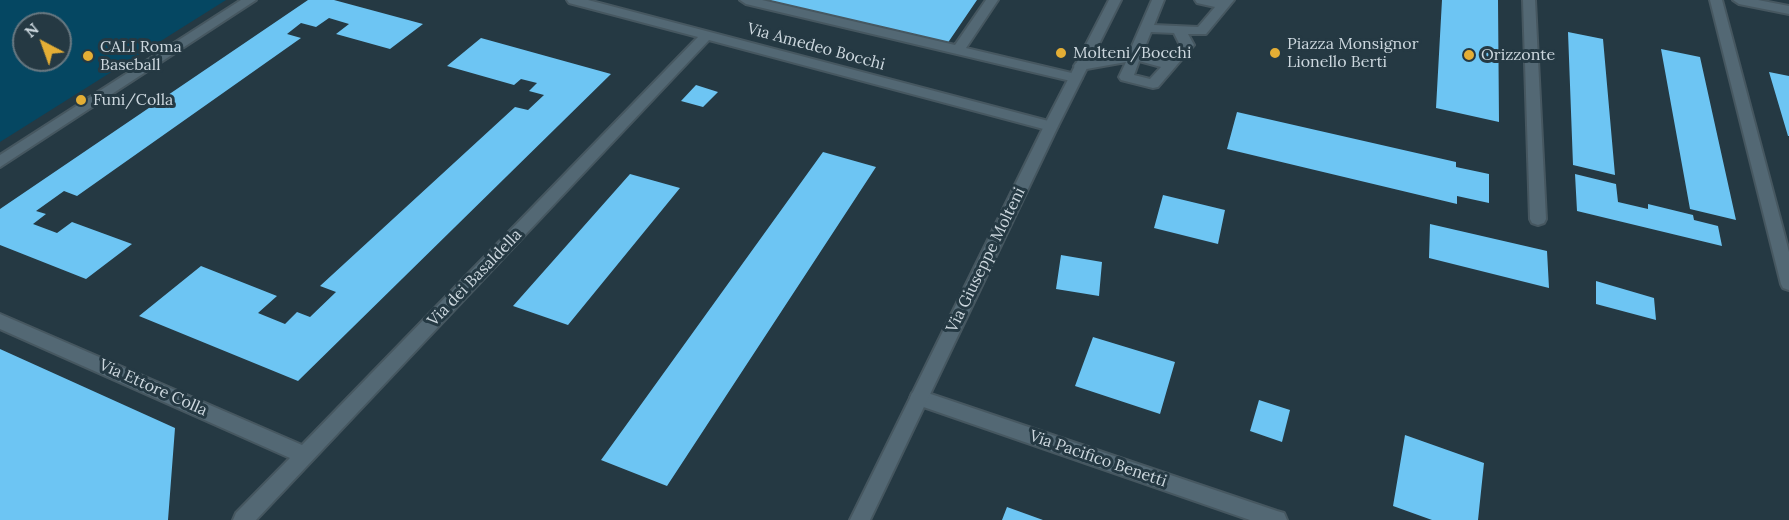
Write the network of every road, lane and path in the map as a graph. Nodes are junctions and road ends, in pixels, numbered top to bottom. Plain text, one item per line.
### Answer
1 (250, 0) edge
2 (573, 0) edge
3 (746, 0) edge
4 (992, 0) edge
5 (1115, 0) edge
6 (1158, 0) edge
7 (1201, 0) edge
8 (1529, 0) edge
9 (1716, 0) edge
10 (1739, 0) edge
11 (1226, 3) edge
12 (1789, 10) edge
13 (1147, 28) junction
14 (1180, 32) junction
15 (707, 35) junction
16 (958, 50) junction
17 (1135, 56) junction
18 (1169, 65) junction
19 (1078, 72) junction
20 (1051, 126) junction
21 (0, 162) edge
22 (1538, 219) dead end
23 (1789, 284) edge
24 (0, 321) edge
25 (920, 398) junction
26 (306, 456) junction
27 (243, 520) edge
28 (860, 520) edge
29 (1277, 520) edge

1 - 21 street
2 - 15 street, Via Amedeo Bocchi
3 - 16 street
4 - 16 street
5 - 19 street, Via Giuseppe Molteni
6 - 13 street
7 - 11 street
8 - 22 street
9 - 23 street
10 - 12 street
11 - 14 street
13 - 14 street
13 - 17 street
14 - 18 street
15 - 20 street, Via Amedeo Bocchi
15 - 26 street, Via dei Basaldella
16 - 19 street
17 - 18 street
17 - 18 street
17 - 19 street
19 - 20 street, Via Giuseppe Molteni
20 - 25 street, Via Giuseppe Molteni
24 - 26 street, Via Ettore Colla
25 - 28 street, Via Giuseppe Molteni
25 - 29 street, Via Pacifico Benetti
26 - 27 street, Via dei Basaldella

